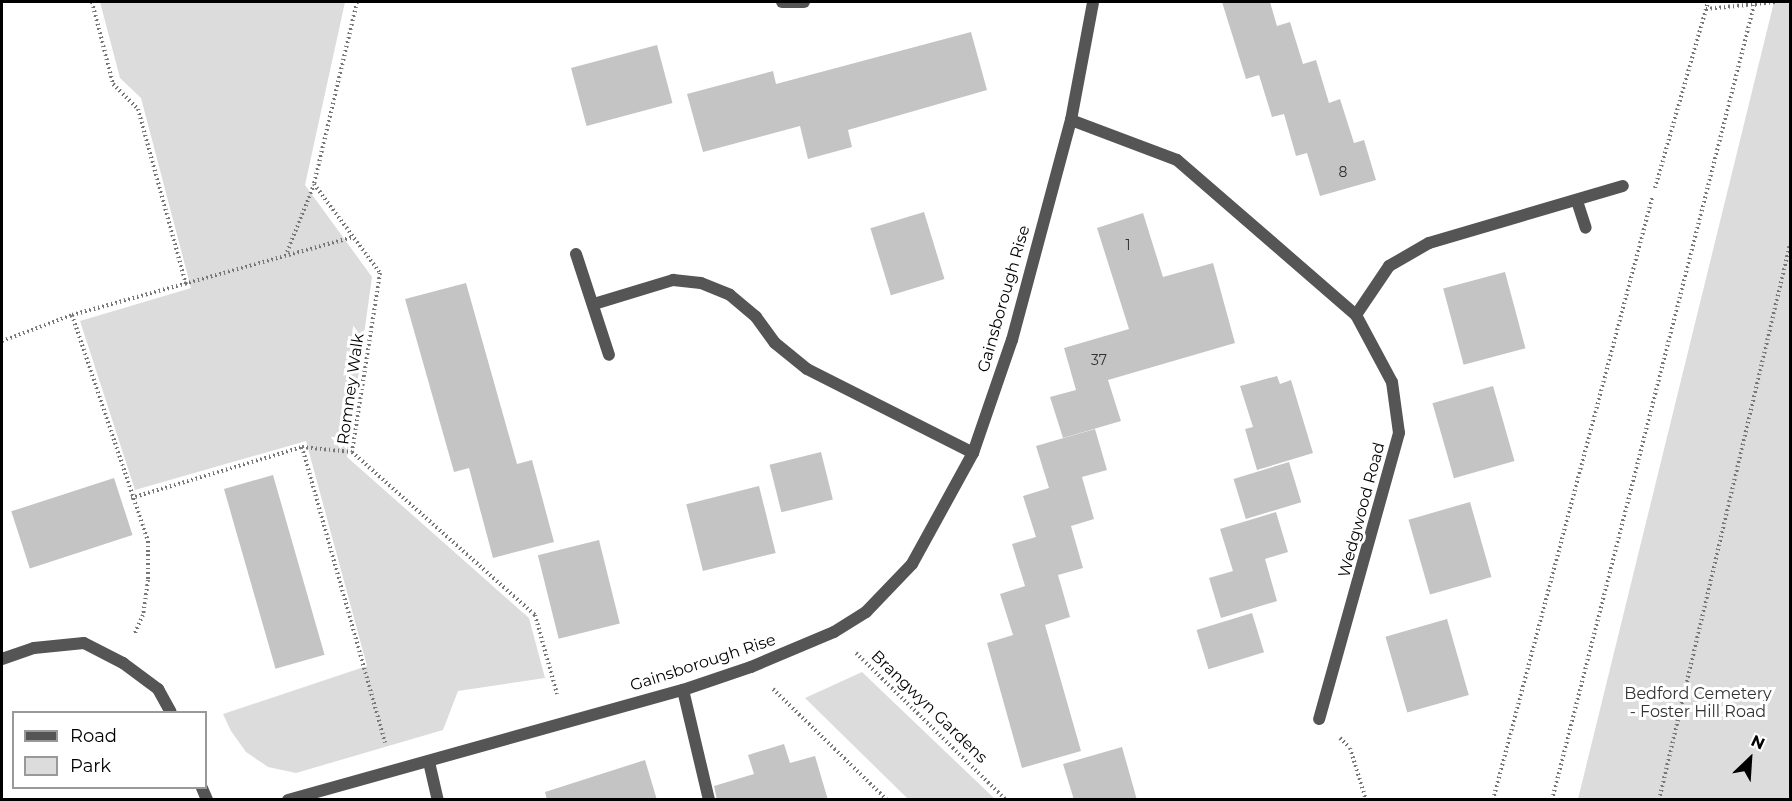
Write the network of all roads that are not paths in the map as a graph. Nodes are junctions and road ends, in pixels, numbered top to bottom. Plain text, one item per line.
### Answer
1 (782, 2) edge
2 (804, 2) edge
3 (1093, 2) edge
4 (1071, 120) junction
5 (1623, 186) dead end
6 (1576, 201) junction
7 (1586, 228) dead end
8 (576, 254) dead end
9 (594, 304) junction
10 (1356, 315) junction
11 (609, 355) dead end
12 (973, 453) junction
13 (2, 659) edge
14 (683, 690) junction
15 (170, 711) edge
16 (1319, 719) road end
17 (429, 762) junction
18 (288, 800) edge
19 (438, 800) edge
20 (709, 800) edge

1 - 2 street
3 - 4 street, Gainsborough Rise
4 - 10 street, Wedgwood Road
4 - 12 street, Gainsborough Rise
5 - 6 street
6 - 7 street
6 - 10 street
8 - 9 street
9 - 11 street
9 - 12 street
10 - 16 street, Wedgwood Road
12 - 14 street, Gainsborough Rise
13 - 15 street
14 - 17 street, Gainsborough Rise
14 - 20 street
17 - 18 street, Gainsborough Rise
17 - 19 street

